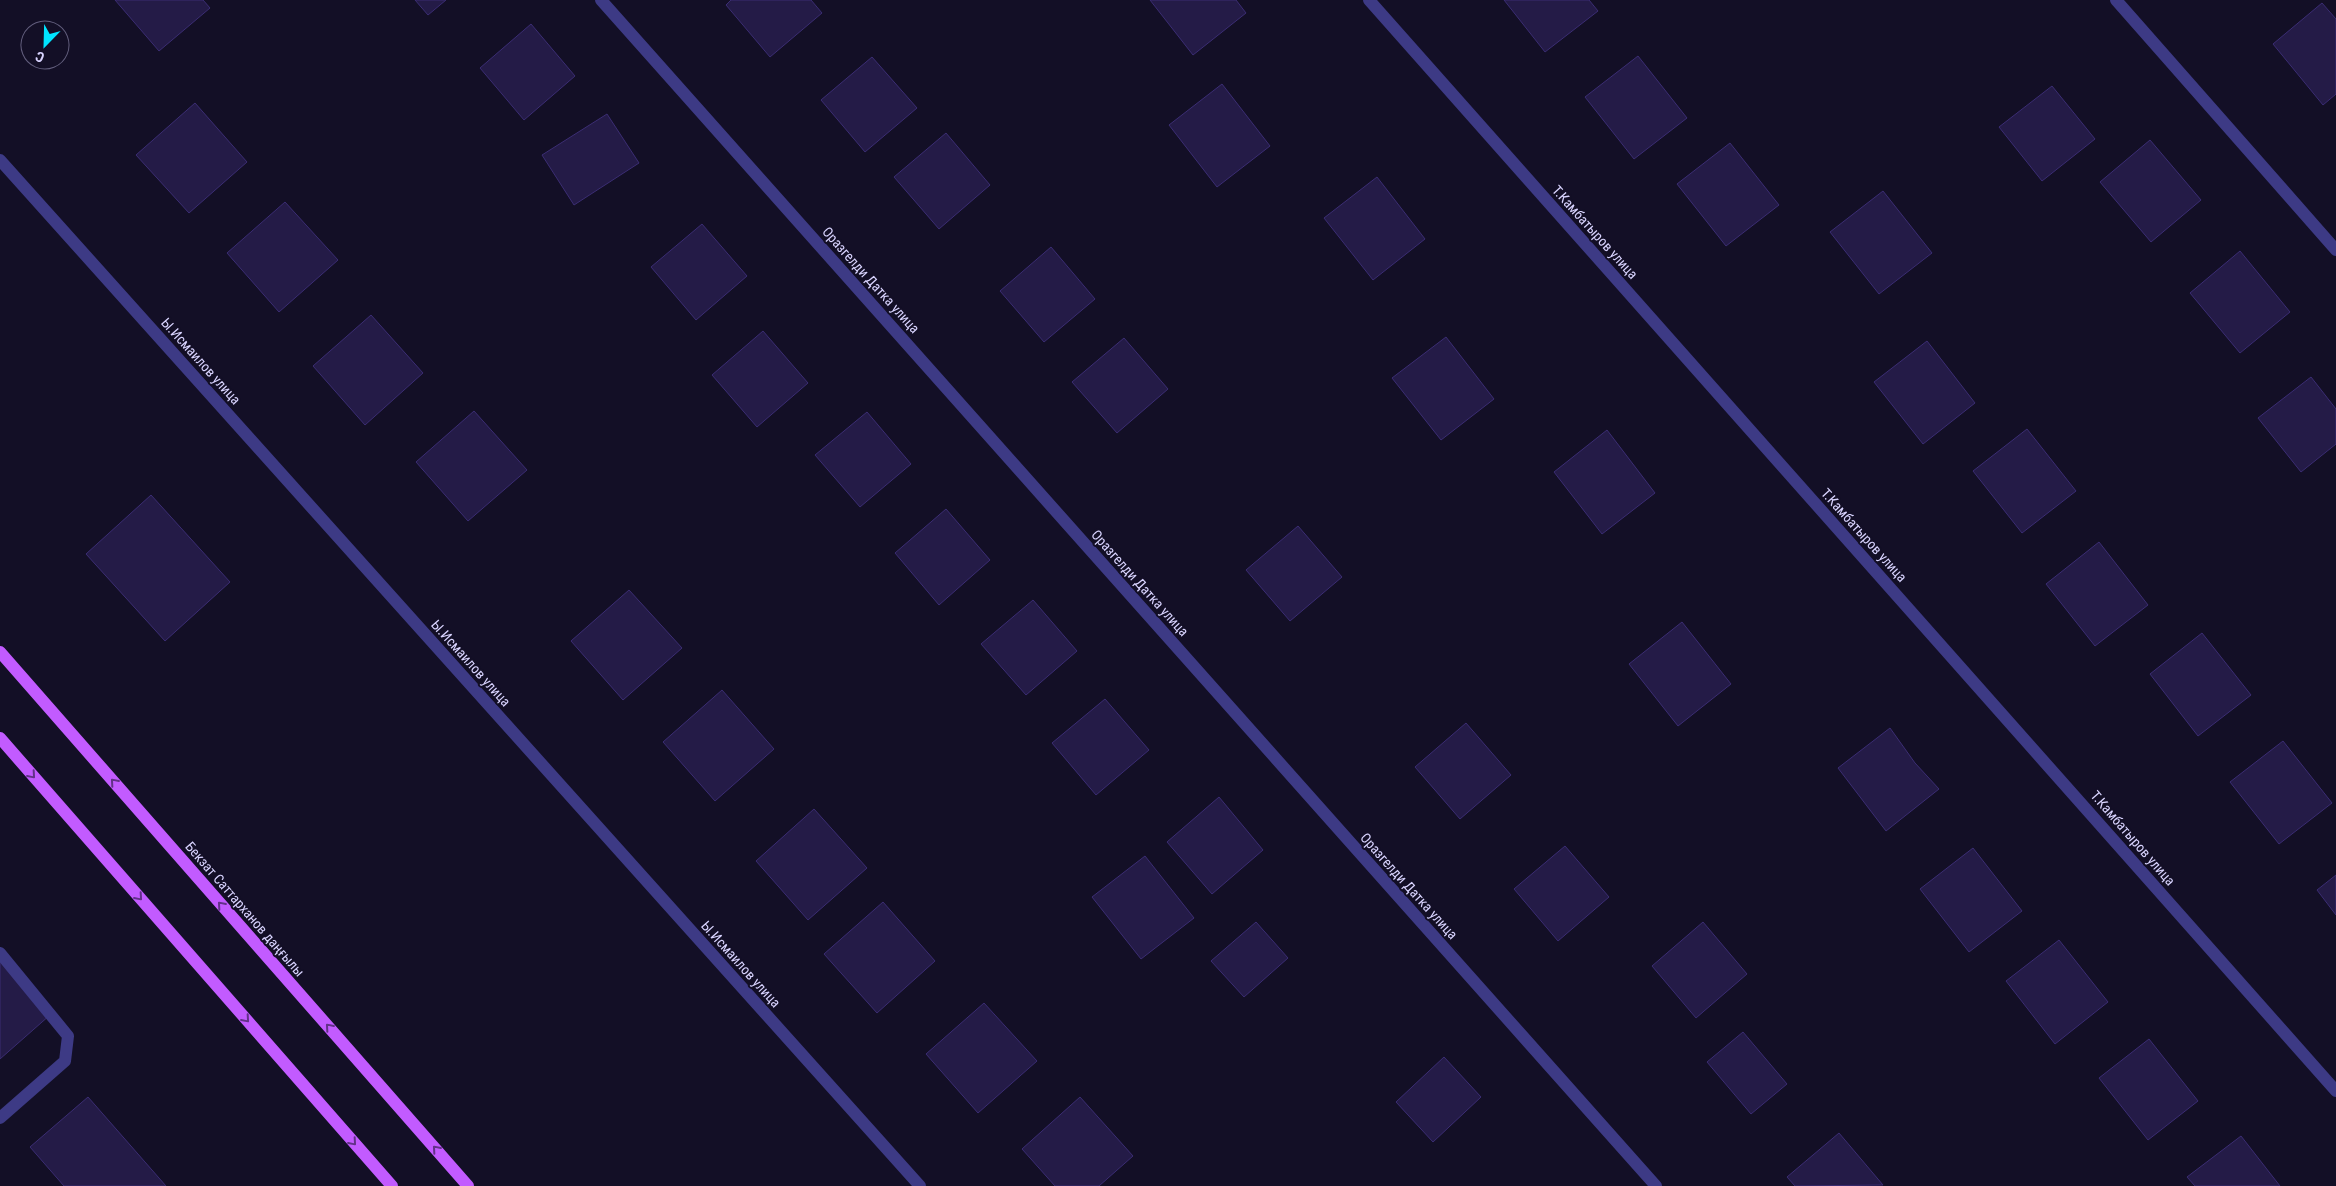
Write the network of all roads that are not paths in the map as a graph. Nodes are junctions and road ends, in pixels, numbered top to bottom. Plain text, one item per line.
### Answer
1 (602, 0) edge
2 (1369, 0) edge
3 (2116, 0) edge
4 (0, 160) edge
5 (2336, 250) edge
6 (0, 652) edge
7 (0, 738) edge
8 (0, 953) edge
9 (2336, 1090) edge
10 (0, 1118) edge
11 (392, 1186) edge
12 (468, 1186) edge
13 (920, 1186) edge
14 (1656, 1186) edge

1 - 14 street, Оразгелди Датка улица
2 - 9 street, Т.Камбатыров улица
3 - 5 street
4 - 13 street, Ы.Исмаилов улица
12 -> 6 main road, Бекзат Саттарханов даңғылы
7 -> 11 main road
8 - 10 street

